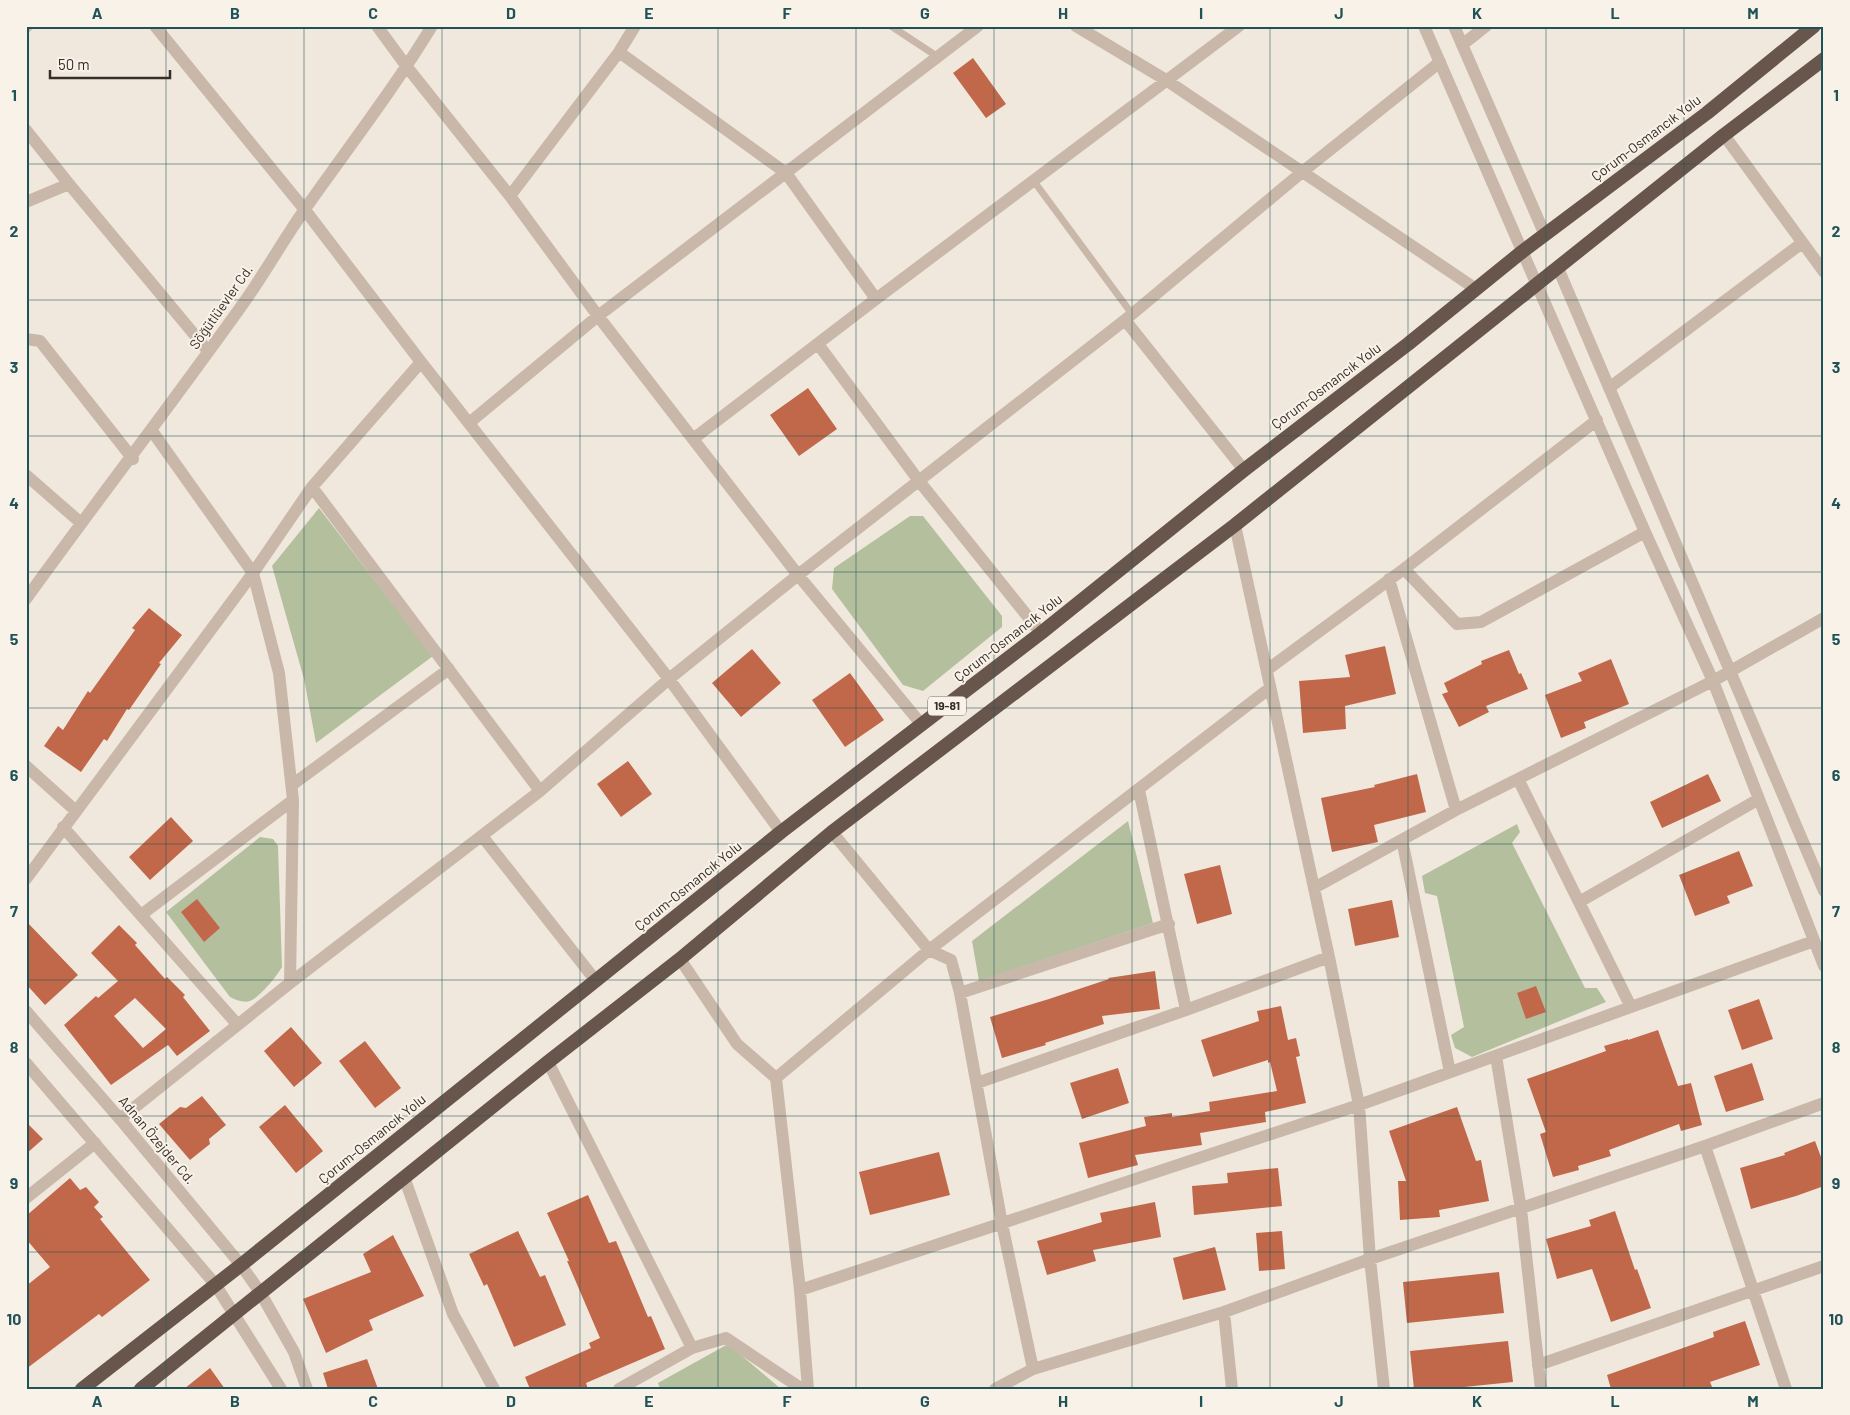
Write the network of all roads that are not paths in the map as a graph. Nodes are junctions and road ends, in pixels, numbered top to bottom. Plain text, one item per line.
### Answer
1 (155, 26) edge
2 (377, 26) edge
3 (432, 26) edge
4 (635, 26) edge
5 (891, 26) edge
6 (978, 26) edge
7 (1076, 26) edge
8 (1239, 26) edge
9 (1424, 26) edge
10 (1454, 26) edge
11 (1486, 26) edge
12 (1814, 26) edge
13 (1462, 44) junction
14 (619, 52) junction
15 (938, 57) junction
16 (1824, 59) edge
17 (1440, 62) junction
18 (407, 67) junction
19 (1166, 80) junction
20 (26, 130) edge
21 (1724, 136) junction
22 (786, 173) junction
23 (1301, 173) junction
24 (1033, 180) junction
25 (69, 184) junction
26 (510, 196) junction
27 (26, 202) edge
28 (304, 210) junction
29 (1545, 235) junction
30 (1802, 243) junction
31 (1523, 251) junction
32 (1558, 268) junction
33 (1824, 272) edge
34 (1537, 284) junction
35 (1476, 289) junction
36 (876, 298) junction
37 (598, 316) junction
38 (1129, 317) junction
39 (26, 339) edge
40 (818, 344) junction
41 (208, 351) junction
42 (421, 362) junction
43 (1609, 388) junction
44 (1597, 420) junction
45 (469, 424) junction
46 (152, 430) junction
47 (693, 439) junction
48 (132, 458) junction
49 (1244, 470) junction
50 (26, 475) edge
51 (919, 481) junction
52 (312, 487) junction
53 (80, 523) junction
54 (1235, 525) junction
55 (1645, 532) junction
56 (1404, 568) junction
57 (253, 573) junction
58 (798, 574) junction
59 (1389, 579) junction
60 (26, 599) edge
61 (1824, 618) edge
62 (1041, 633) junction
63 (449, 669) junction
64 (1266, 670) junction
65 (1730, 672) junction
66 (669, 679) junction
67 (1714, 681) junction
68 (1270, 688) junction
69 (922, 725) junction
70 (26, 766) edge
71 (1518, 779) junction
72 (292, 785) junction
73 (1139, 790) junction
74 (540, 791) junction
75 (294, 800) junction
76 (1759, 800) junction
77 (1456, 810) junction
78 (76, 811) junction
79 (64, 827) junction
80 (781, 832) junction
81 (832, 832) junction
82 (482, 836) junction
83 (1402, 840) junction
84 (26, 879) edge
85 (1314, 888) junction
86 (1824, 891) edge
87 (1579, 902) junction
88 (141, 915) junction
89 (1169, 924) junction
90 (1814, 941) junction
91 (929, 950) junction
92 (1329, 957) junction
93 (680, 959) junction
94 (1824, 966) edge
95 (596, 981) junction
96 (290, 983) junction
97 (960, 993) junction
98 (1631, 1007) junction
99 (1186, 1010) junction
100 (26, 1011) edge
101 (237, 1024) junction
102 (1496, 1056) junction
103 (548, 1062) junction
104 (26, 1063) edge
105 (1450, 1072) junction
106 (776, 1078) junction
107 (977, 1083) junction
108 (1824, 1103) edge
109 (1359, 1105) junction
110 (120, 1119) junction
111 (95, 1143) junction
112 (1705, 1146) junction
113 (404, 1177) junction
114 (26, 1198) edge
115 (1521, 1209) junction
116 (1002, 1224) junction
117 (1370, 1260) junction
118 (241, 1264) junction
119 (1824, 1266) edge
120 (215, 1284) junction
121 (800, 1290) junction
122 (1753, 1290) junction
123 (260, 1292) junction
124 (1224, 1312) junction
125 (234, 1314) junction
126 (692, 1348) junction
127 (1538, 1365) junction
128 (1034, 1369) junction
129 (82, 1389) edge
130 (141, 1389) edge
131 (281, 1389) edge
132 (307, 1389) edge
133 (494, 1389) edge
134 (619, 1389) edge
135 (802, 1389) edge
136 (808, 1389) edge
137 (995, 1389) edge
138 (1232, 1389) edge
139 (1384, 1389) edge
140 (1541, 1389) edge
141 (1786, 1389) edge

1 - 28 street
2 - 18 street
3 - 18 street, Söğütlüevler Cd.
4 - 14 street
5 - 15 lane
6 - 15 street
7 - 19 street
8 - 19 street
9 - 17 street
10 - 13 street
11 - 13 street
12 - 29 highway, Çorum-Osmancık Yolu / 19-81
13 - 29 street
14 - 22 street
14 - 26 street
15 - 22 street
16 - 21 highway, 19-81
17 - 23 street
17 - 31 street
18 - 26 street
18 - 28 street, Söğütlüevler Cd.
19 - 23 street
19 - 24 street
20 - 25 street
21 - 30 street
21 - 32 highway, 19-81
22 - 36 street
22 - 37 street
23 - 35 street
23 - 38 street
24 - 36 street
24 - 38 lane
25 - 27 street
25 - 41 street
26 - 37 street
28 - 41 street, Söğütlüevler Cd.
28 - 42 street
29 - 31 highway, Çorum-Osmancık Yolu / 19-81
30 - 33 street
30 - 43 street
31 - 34 street
31 - 35 highway, Çorum-Osmancık Yolu / 19-81
32 - 34 highway, 19-81
32 - 43 street
34 - 44 street
34 - 54 highway, 19-81
35 - 49 highway, Çorum-Osmancık Yolu / 19-81
36 - 40 street
37 - 45 street
37 - 47 street
38 - 49 street
38 - 51 street
39 - 48 street
40 - 47 street
40 - 51 street
41 - 46 street, Söğütlüevler Cd.
42 - 45 street
42 - 52 street
43 - 65 street
44 - 55 street
44 - 56 street
45 - 66 street
46 - 48 street, Söğütlüevler Cd.
46 - 57 street
47 - 58 street
48 - 53 street, Söğütlüevler Cd.
49 - 62 highway, Çorum-Osmancık Yolu / 19-81
50 - 53 street
51 - 58 street
51 - 62 street
52 - 57 street
52 - 63 street
53 - 60 street, Söğütlüevler Cd.
54 - 64 street
54 - 81 highway, 19-81
55 - 56 street
55 - 67 street
56 - 59 street
57 - 72 street
57 - 78 street
58 - 66 street
58 - 69 street
59 - 64 street
59 - 77 street
61 - 65 street
62 - 69 highway, Çorum-Osmancık Yolu / 19-81
63 - 72 street
63 - 74 street
64 - 68 street
65 - 67 street
65 - 86 street
66 - 74 street
66 - 80 street
67 - 71 street
67 - 76 street
68 - 73 street
68 - 85 street
69 - 80 highway, Çorum-Osmancık Yolu / 19-81
70 - 78 street
71 - 77 street
71 - 87 street
72 - 75 street
73 - 89 street
73 - 91 street
74 - 82 street
75 - 88 street
75 - 96 street
76 - 87 street
76 - 90 street
77 - 83 street
78 - 79 street
79 - 84 street
79 - 88 street
80 - 95 highway, Çorum-Osmancık Yolu / 19-81
81 - 91 street
81 - 93 highway, 19-81
82 - 95 street
82 - 96 street
83 - 85 street
83 - 105 street
85 - 92 street
87 - 98 street
88 - 101 street
89 - 97 street
89 - 99 street
90 - 94 street
90 - 98 street
91 - 97 street
91 - 106 street
92 - 99 street
92 - 109 street
93 - 103 highway, 19-81
93 - 106 street
95 - 118 highway, Çorum-Osmancık Yolu / 19-81
96 - 101 street
97 - 107 street
98 - 102 street
99 - 107 street
100 - 110 street, Adnan Özejder Cd.
101 - 110 street
102 - 105 street
102 - 115 street
103 - 113 highway, 19-81
103 - 126 street
104 - 111 street
105 - 109 street
106 - 121 street
107 - 116 street
108 - 112 street
109 - 116 street
109 - 117 street
110 - 118 street, Adnan Özejder Cd.
111 - 114 street
111 - 120 street
112 - 115 street
112 - 122 street
113 - 123 highway, 19-81
113 - 133 street
115 - 117 street
115 - 127 street
116 - 121 street
116 - 128 street
117 - 124 street
117 - 139 street
118 - 120 highway, Çorum-Osmancık Yolu / 19-81
118 - 123 street, Adnan Özejder Cd.
119 - 122 street
120 - 125 street
120 - 129 highway, Çorum-Osmancık Yolu / 19-81
121 - 136 street
122 - 127 street
122 - 141 street
123 - 125 highway, 19-81
123 - 132 street, Adnan Özejder Cd.
124 - 128 street
124 - 138 street
125 - 130 highway, 19-81
125 - 131 street
126 - 134 street
126 - 135 street
127 - 140 street
128 - 137 street

